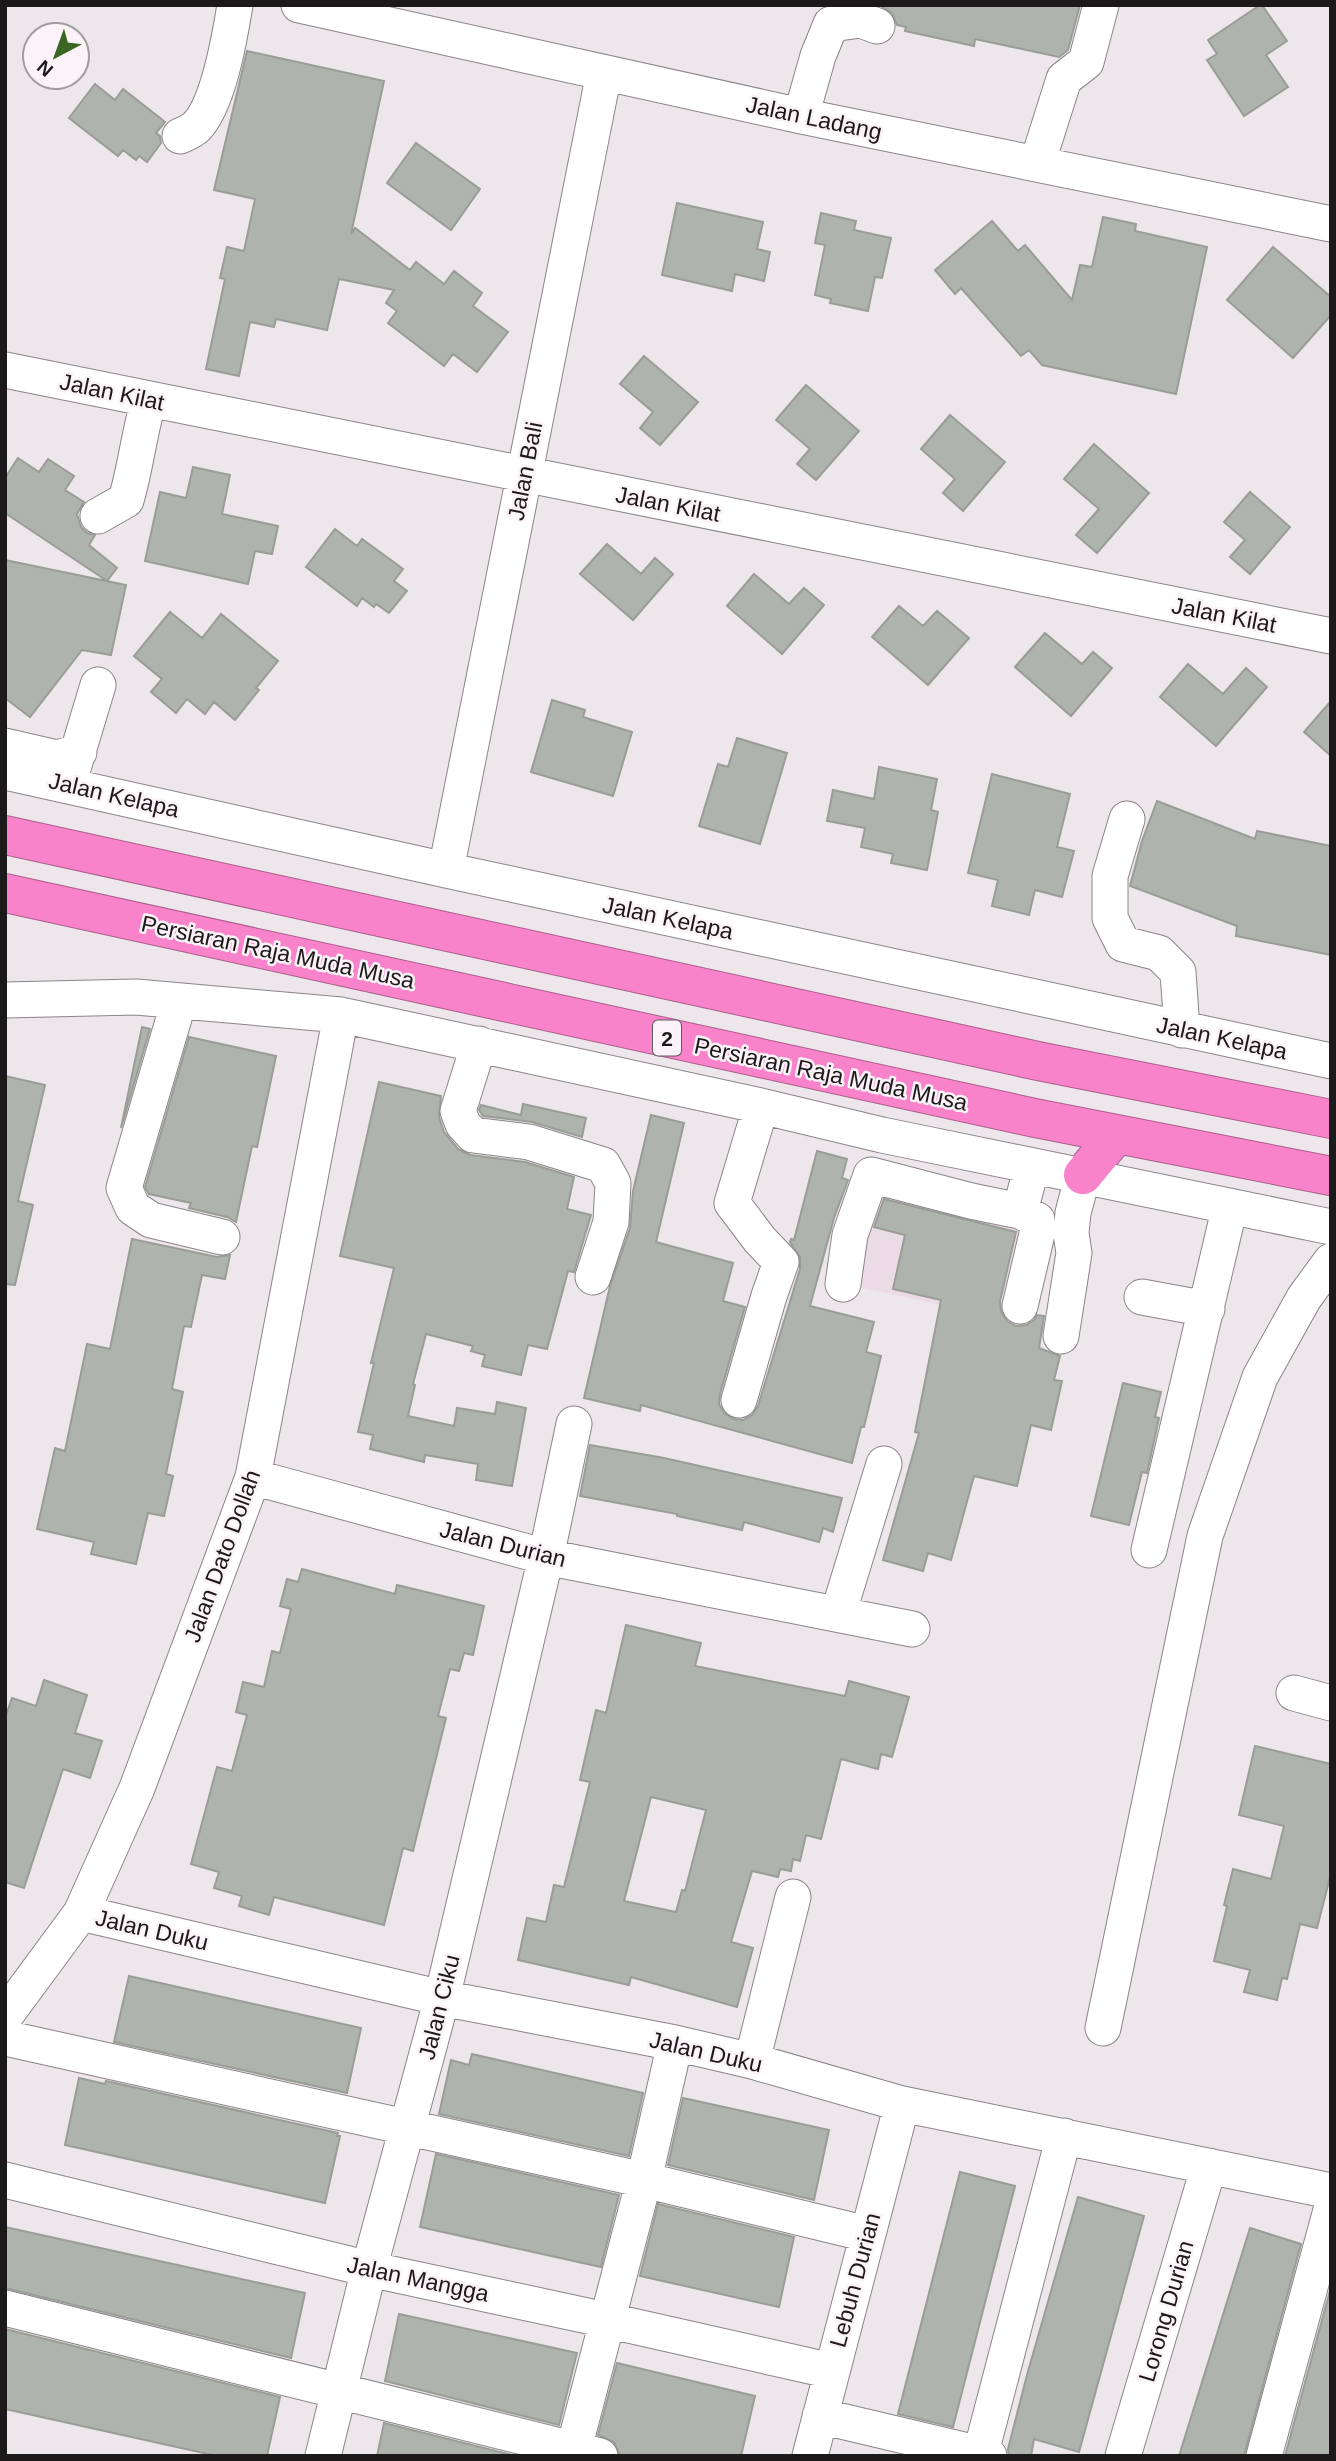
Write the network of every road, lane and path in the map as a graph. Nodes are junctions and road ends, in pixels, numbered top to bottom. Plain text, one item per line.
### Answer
1 (235, 5) edge
2 (299, 5) edge
3 (1101, 5) edge
4 (877, 26) dead end
5 (604, 73) junction
6 (800, 116) junction
7 (180, 136) dead end
8 (1037, 164) junction
9 (1331, 224) edge
10 (5, 370) edge
11 (149, 400) junction
12 (524, 475) junction
13 (98, 516) dead end
14 (1331, 636) edge
15 (99, 685) dead end
16 (5, 746) edge
17 (79, 752) junction
18 (5, 772) edge
19 (68, 785) junction
20 (1127, 819) dead end
21 (5, 835) edge
22 (446, 870) junction
23 (5, 893) edge
24 (5, 1000) edge
25 (179, 1001) junction
26 (341, 1015) junction
27 (1182, 1030) junction
28 (479, 1044) junction
29 (1331, 1061) edge
30 (761, 1106) junction
31 (1331, 1119) edge
32 (882, 1135) junction
33 (1116, 1135) junction
34 (1032, 1166) junction
35 (871, 1175) junction
36 (1083, 1175) junction
37 (1331, 1177) edge
38 (1230, 1206) junction
39 (1020, 1211) junction
40 (1331, 1227) edge
41 (222, 1237) dead end
42 (1331, 1261) edge
43 (593, 1277) dead end
44 (843, 1284) dead end
45 (1142, 1297) dead end
46 (1020, 1306) dead end
47 (1207, 1310) junction
48 (1061, 1336) dead end
49 (739, 1400) dead end
50 (574, 1424) dead end
51 (884, 1464) dead end
52 (253, 1477) junction
53 (1149, 1550) dead end
54 (546, 1557) junction
55 (838, 1614) junction
56 (912, 1629) dead end
57 (1294, 1693) dead end
58 (1331, 1703) edge
59 (793, 1897) dead end
60 (81, 1913) junction
61 (442, 1998) junction
62 (5, 2016) edge
63 (1103, 2028) dead end
64 (5, 2038) edge
65 (675, 2043) junction
66 (752, 2061) junction
67 (902, 2104) junction
68 (407, 2127) junction
69 (1064, 2136) junction
70 (1209, 2166) junction
71 (5, 2180) edge
72 (645, 2180) junction
73 (1331, 2191) edge
74 (1331, 2210) edge
75 (867, 2234) junction
76 (369, 2269) junction
77 (5, 2308) edge
78 (606, 2320) junction
79 (832, 2371) junction
80 (339, 2390) junction
81 (820, 2416) junction
82 (582, 2453) edge
83 (983, 2455) edge
84 (323, 2456) edge
85 (810, 2456) edge
86 (1123, 2456) edge
87 (1264, 2456) edge

1 - 7 street
2 - 5 street, Jalan Ladang
3 - 8 street
4 - 6 street
5 - 6 street, Jalan Ladang
5 - 12 street, Jalan Bali
6 - 8 street, Jalan Ladang
8 - 9 street, Jalan Ladang
10 - 11 street, Jalan Kilat
11 - 12 street, Jalan Kilat
11 - 13 street
12 - 14 street, Jalan Kilat
12 - 22 street, Jalan Bali
15 - 17 street
16 - 17 street
17 - 19 street
18 - 19 street, Jalan Kelapa
19 - 22 street, Jalan Kelapa
20 - 27 street
21 - 31 highway
22 - 27 street, Jalan Kelapa
23 - 33 highway, Persiaran Raja Muda Musa / 2
24 - 25 street
25 - 26 street
25 - 41 street
26 - 28 street
26 - 52 street, Jalan Dato Dollah
27 - 29 street, Jalan Kelapa
28 - 30 street
28 - 43 street
30 - 32 street
30 - 49 street
32 - 34 street
32 - 35 street
33 - 36 highway
33 - 37 highway, Persiaran Raja Muda Musa / 2
34 - 36 street
34 - 39 street
35 - 39 street
35 - 44 street
36 - 38 street
36 - 48 street
38 - 40 street
38 - 47 street
39 - 46 street
42 - 63 street
45 - 47 street
47 - 53 street
50 - 54 street, Jalan Ciku
51 - 55 street
52 - 54 street, Jalan Durian
52 - 60 street, Jalan Dato Dollah
54 - 55 street, Jalan Durian
54 - 61 street, Jalan Ciku
55 - 56 street, Jalan Durian
57 - 58 street
59 - 66 street
60 - 61 street, Jalan Duku
60 - 62 street, Jalan Dato Dollah
61 - 65 street, Jalan Duku
61 - 68 street, Jalan Ciku
64 - 68 street
65 - 66 street, Jalan Duku
65 - 72 street
66 - 67 street, Jalan Duku
67 - 69 street, Jalan Duku
67 - 75 street, Lebuh Durian
68 - 72 street
68 - 76 street, Jalan Ciku
69 - 70 street, Jalan Duku
69 - 83 street
70 - 73 street, Jalan Duku
70 - 86 street, Lorong Durian
71 - 76 street, Jalan Mangga
72 - 75 street
72 - 78 street
74 - 87 street
75 - 79 street, Lebuh Durian
76 - 78 street, Jalan Mangga
76 - 80 street, Jalan Ciku
77 - 80 street
78 - 79 street, Jalan Mangga
78 - 82 street
79 - 81 street, Lebuh Durian
80 - 82 street
80 - 84 street, Jalan Ciku
81 - 83 street
81 - 85 street, Lebuh Durian

